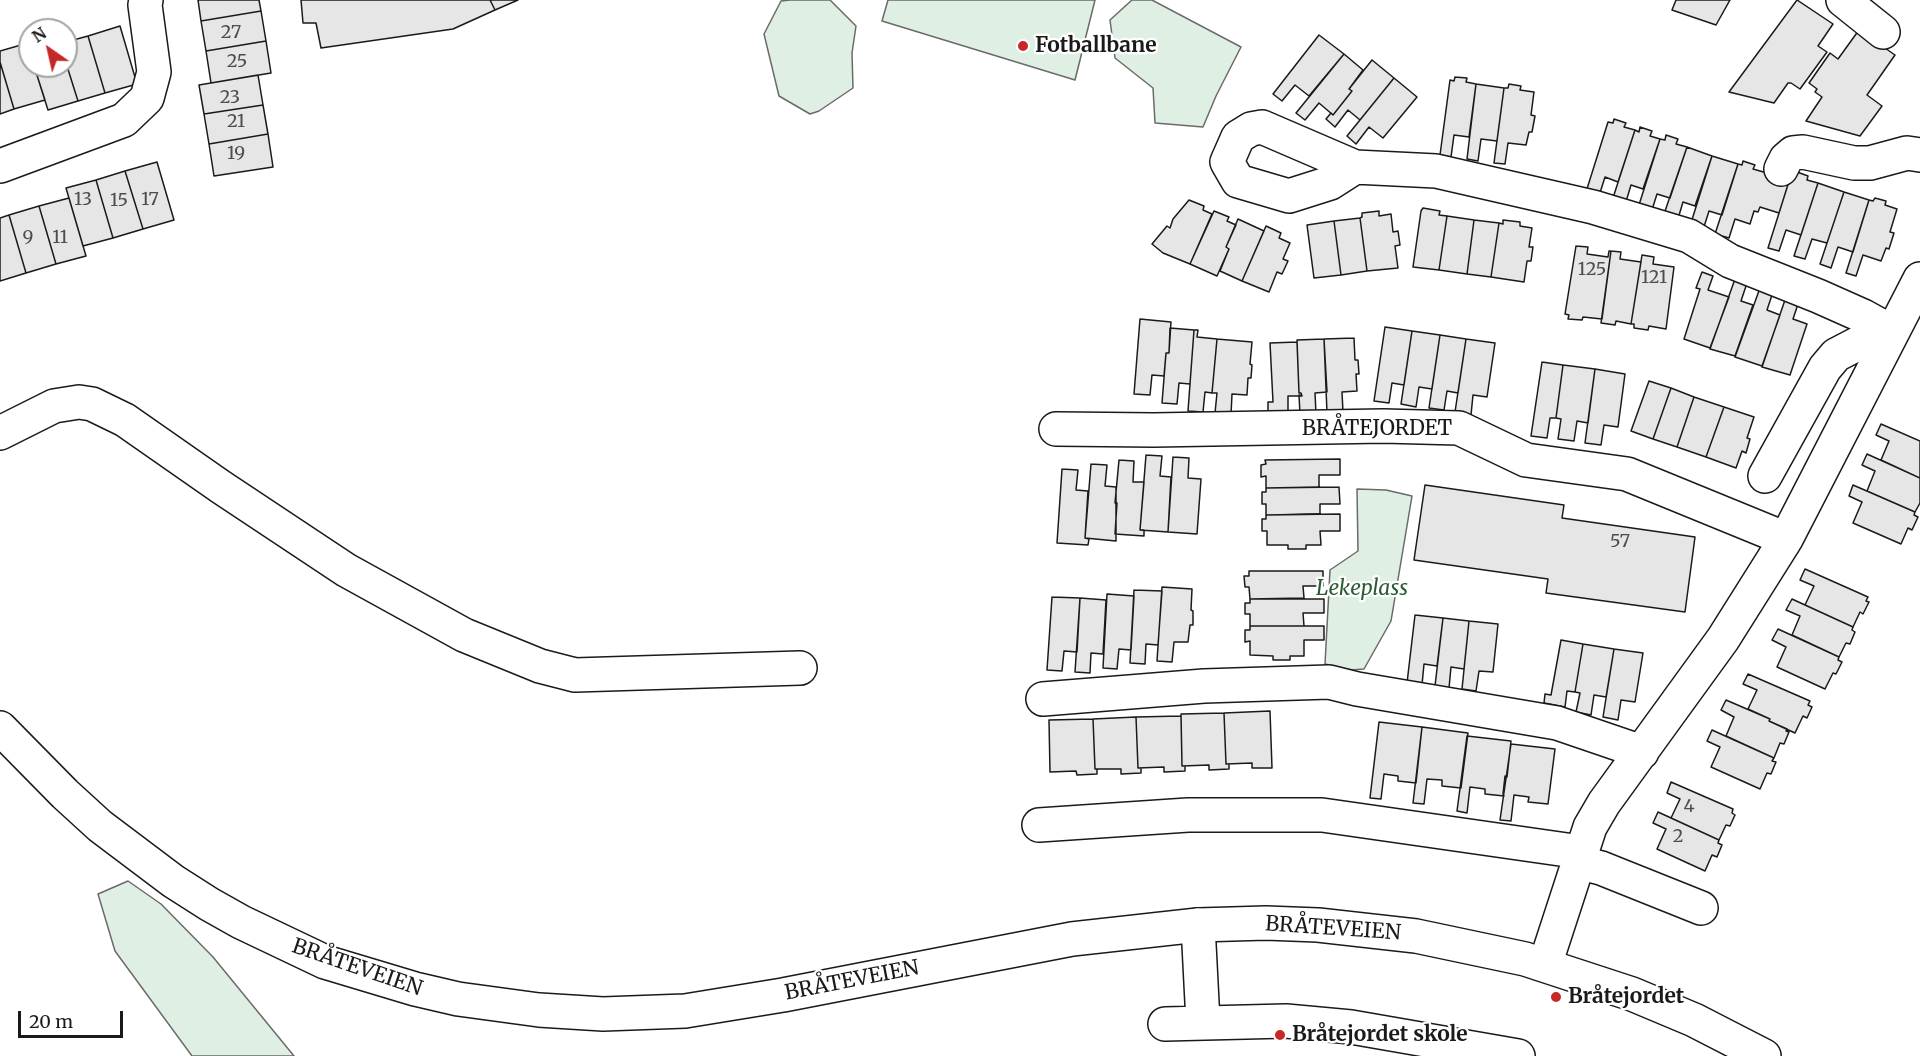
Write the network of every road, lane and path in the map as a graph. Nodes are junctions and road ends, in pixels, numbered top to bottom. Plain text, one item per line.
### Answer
1 (146, 0) edge
2 (1843, 0) edge
3 (1883, 32) dead end
4 (1920, 155) edge
5 (0, 166) edge
6 (1355, 167) dead end
7 (1781, 169) dead end
8 (1920, 279) edge
9 (1888, 340) junction
10 (1056, 429) dead end
11 (0, 433) edge
12 (1765, 476) dead end
13 (1786, 538) junction
14 (800, 668) dead end
15 (1043, 699) dead end
16 (0, 729) edge
17 (1642, 753) junction
18 (1040, 825) dead end
19 (1579, 857) junction
20 (1701, 908) dead end
21 (1198, 925) junction
22 (1545, 965) junction
23 (1203, 1022) junction
24 (1165, 1024) dead end
25 (1518, 1056) edge
26 (1764, 1056) edge

1 - 5 street
2 - 3 street
4 - 7 street
6 - 9 street
8 - 9 street
9 - 12 street
9 - 13 street
10 - 13 street, BRÅTEJORDET
11 - 14 street
13 - 17 street
15 - 17 street
16 - 21 street, BRÅTEVEIEN
17 - 19 street
18 - 19 street
19 - 20 street
19 - 22 street
21 - 22 street, BRÅTEVEIEN
21 - 23 street
22 - 26 street, BRÅTEVEIEN
23 - 24 street
23 - 25 street

